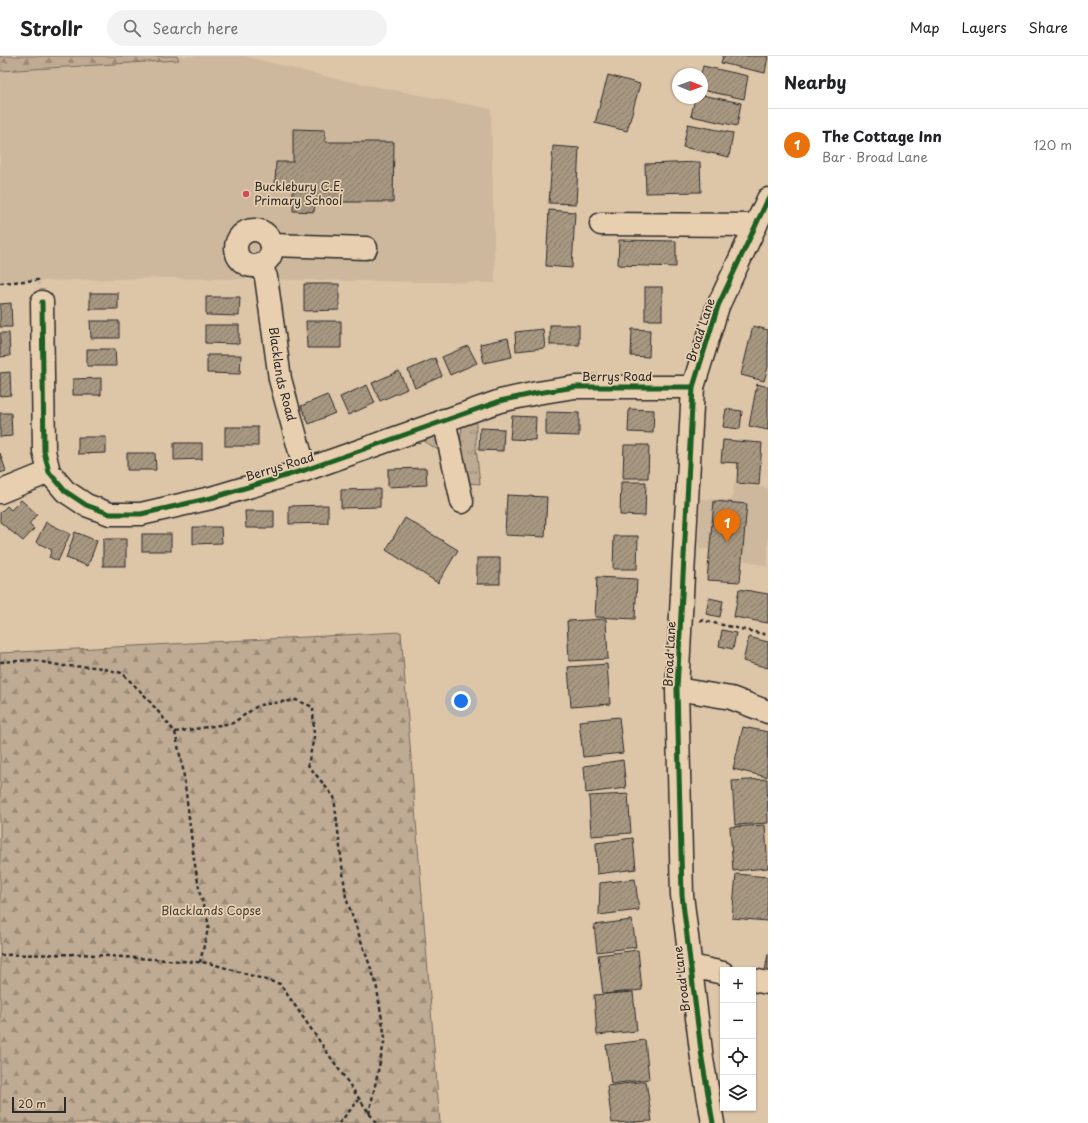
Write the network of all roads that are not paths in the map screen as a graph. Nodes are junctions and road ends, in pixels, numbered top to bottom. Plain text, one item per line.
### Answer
1 (768, 199) edge
2 (601, 224) dead end
3 (756, 225) junction
4 (272, 245) junction
5 (366, 248) dead end
6 (263, 271) junction
7 (42, 302) road end
8 (693, 387) junction
9 (444, 420) junction
10 (305, 470) junction
11 (50, 472) junction
12 (0, 492) edge
13 (462, 502) dead end
14 (677, 689) junction
15 (768, 712) edge
16 (691, 966) junction
17 (720, 972) edge
18 (756, 981) edge
19 (768, 983) edge
20 (713, 1123) edge

1 - 3 street, Broad Lane
2 - 3 street
3 - 8 street, Broad Lane
4 - 5 street
4 - 6 street
4 - 6 street
6 - 10 street, Blacklands Road
7 - 11 street, Berrys Road
8 - 9 street, Berrys Road
8 - 14 street, Broad Lane
9 - 10 street, Berrys Road
9 - 13 street
10 - 11 street, Berrys Road
11 - 12 street
14 - 15 street
14 - 16 street, Broad Lane
16 - 17 street
16 - 20 street, Broad Lane
18 - 19 street

